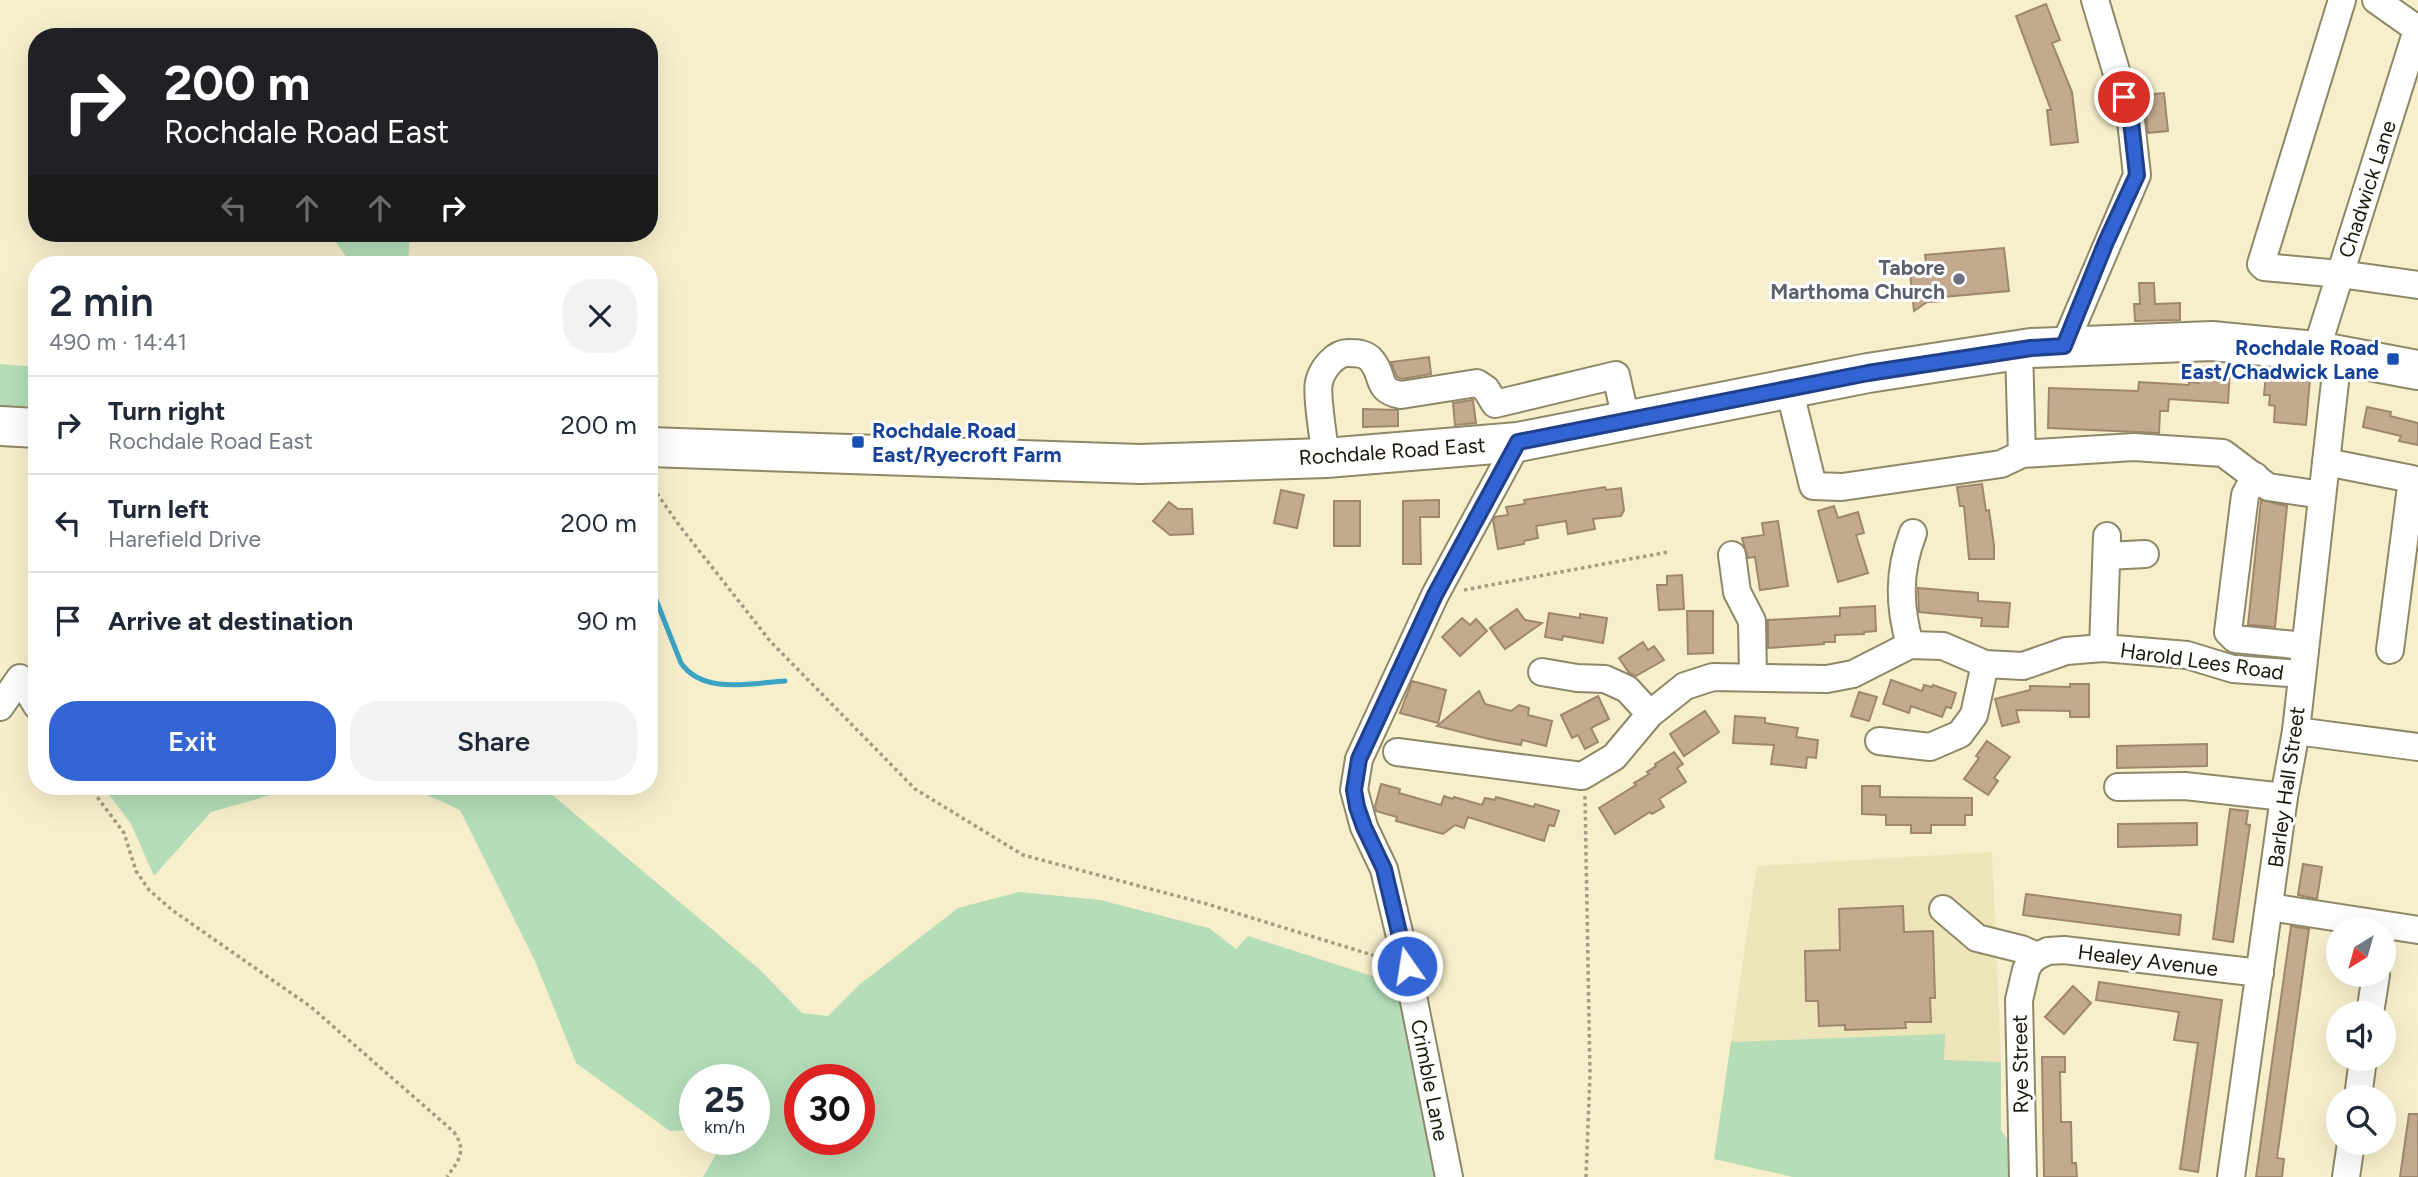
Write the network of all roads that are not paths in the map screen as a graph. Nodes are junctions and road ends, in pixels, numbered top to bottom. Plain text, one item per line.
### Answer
1 (2095, 0) edge
2 (2342, 0) edge
3 (2376, 0) edge
4 (2416, 40) edge
5 (2340, 274) junction
6 (2418, 285) edge
7 (2064, 346) junction
8 (2019, 350) junction
9 (2327, 353) junction
10 (2418, 370) edge
11 (1789, 388) junction
12 (1626, 420) junction
13 (0, 426) edge
14 (28, 428) edge
15 (1518, 442) junction
16 (658, 447) edge
17 (2022, 454) junction
18 (1326, 458) junction
19 (2326, 462) junction
20 (2255, 476) junction
21 (2322, 495) junction
22 (1913, 532) dead end
23 (2145, 554) dead end
24 (1732, 555) dead end
25 (1910, 645) junction
26 (2305, 646) junction
27 (2103, 648) junction
28 (2390, 650) dead end
29 (1985, 663) junction
30 (1542, 673) dead end
31 (2302, 674) junction
32 (1753, 677) junction
33 (28, 691) edge
34 (0, 707) edge
35 (1650, 715) junction
36 (2295, 731) junction
37 (1879, 741) dead end
38 (2418, 747) edge
39 (1398, 752) dead end
40 (2118, 787) dead end
41 (2284, 797) junction
42 (2269, 907) junction
43 (1943, 909) dead end
44 (2326, 917) edge
45 (2396, 928) edge
46 (2418, 930) edge
47 (2037, 956) junction
48 (2260, 973) junction
49 (2349, 1155) edge
50 (1450, 1177) edge
51 (2023, 1177) edge
52 (2231, 1177) edge
53 (2346, 1177) edge

1 - 7 street
2 - 5 street
3 - 4 street
4 - 5 street, Chadwick Lane
5 - 6 street
5 - 9 street, Chadwick Lane
7 - 8 highway, Rochdale Road East
7 - 9 highway, Rochdale Road East
8 - 11 highway, Rochdale Road East
8 - 17 street
9 - 10 highway, Rochdale Road East
9 - 19 street, Barley Hall Street
11 - 12 highway, Rochdale Road East
11 - 17 street
12 - 15 highway, Rochdale Road East
12 - 18 street
13 - 14 highway
15 - 18 highway, Rochdale Road East
15 - 50 street, Crimble Lane
16 - 18 highway, Rochdale Road East
17 - 20 street
19 - 21 street, Barley Hall Street
19 - 28 street
20 - 21 street
20 - 26 street
21 - 26 street, Barley Hall Street
22 - 25 street
23 - 27 street
24 - 32 street
25 - 29 street, Harold Lees Road
25 - 32 street, Harold Lees Road
26 - 31 street, Barley Hall Street
27 - 29 street, Harold Lees Road
27 - 31 street, Harold Lees Road
29 - 37 street
30 - 35 street
31 - 36 street, Barley Hall Street
32 - 35 street, Harold Lees Road
33 - 34 street
35 - 39 street, Harold Lees Road
36 - 38 street
36 - 41 street, Barley Hall Street
40 - 41 street
41 - 42 street, Barley Hall Street
42 - 44 street
42 - 48 street, Barley Hall Street
43 - 47 street
45 - 46 street
47 - 48 street, Healey Avenue
47 - 51 street, Rye Street
48 - 52 street, Barley Hall Street
49 - 53 street

